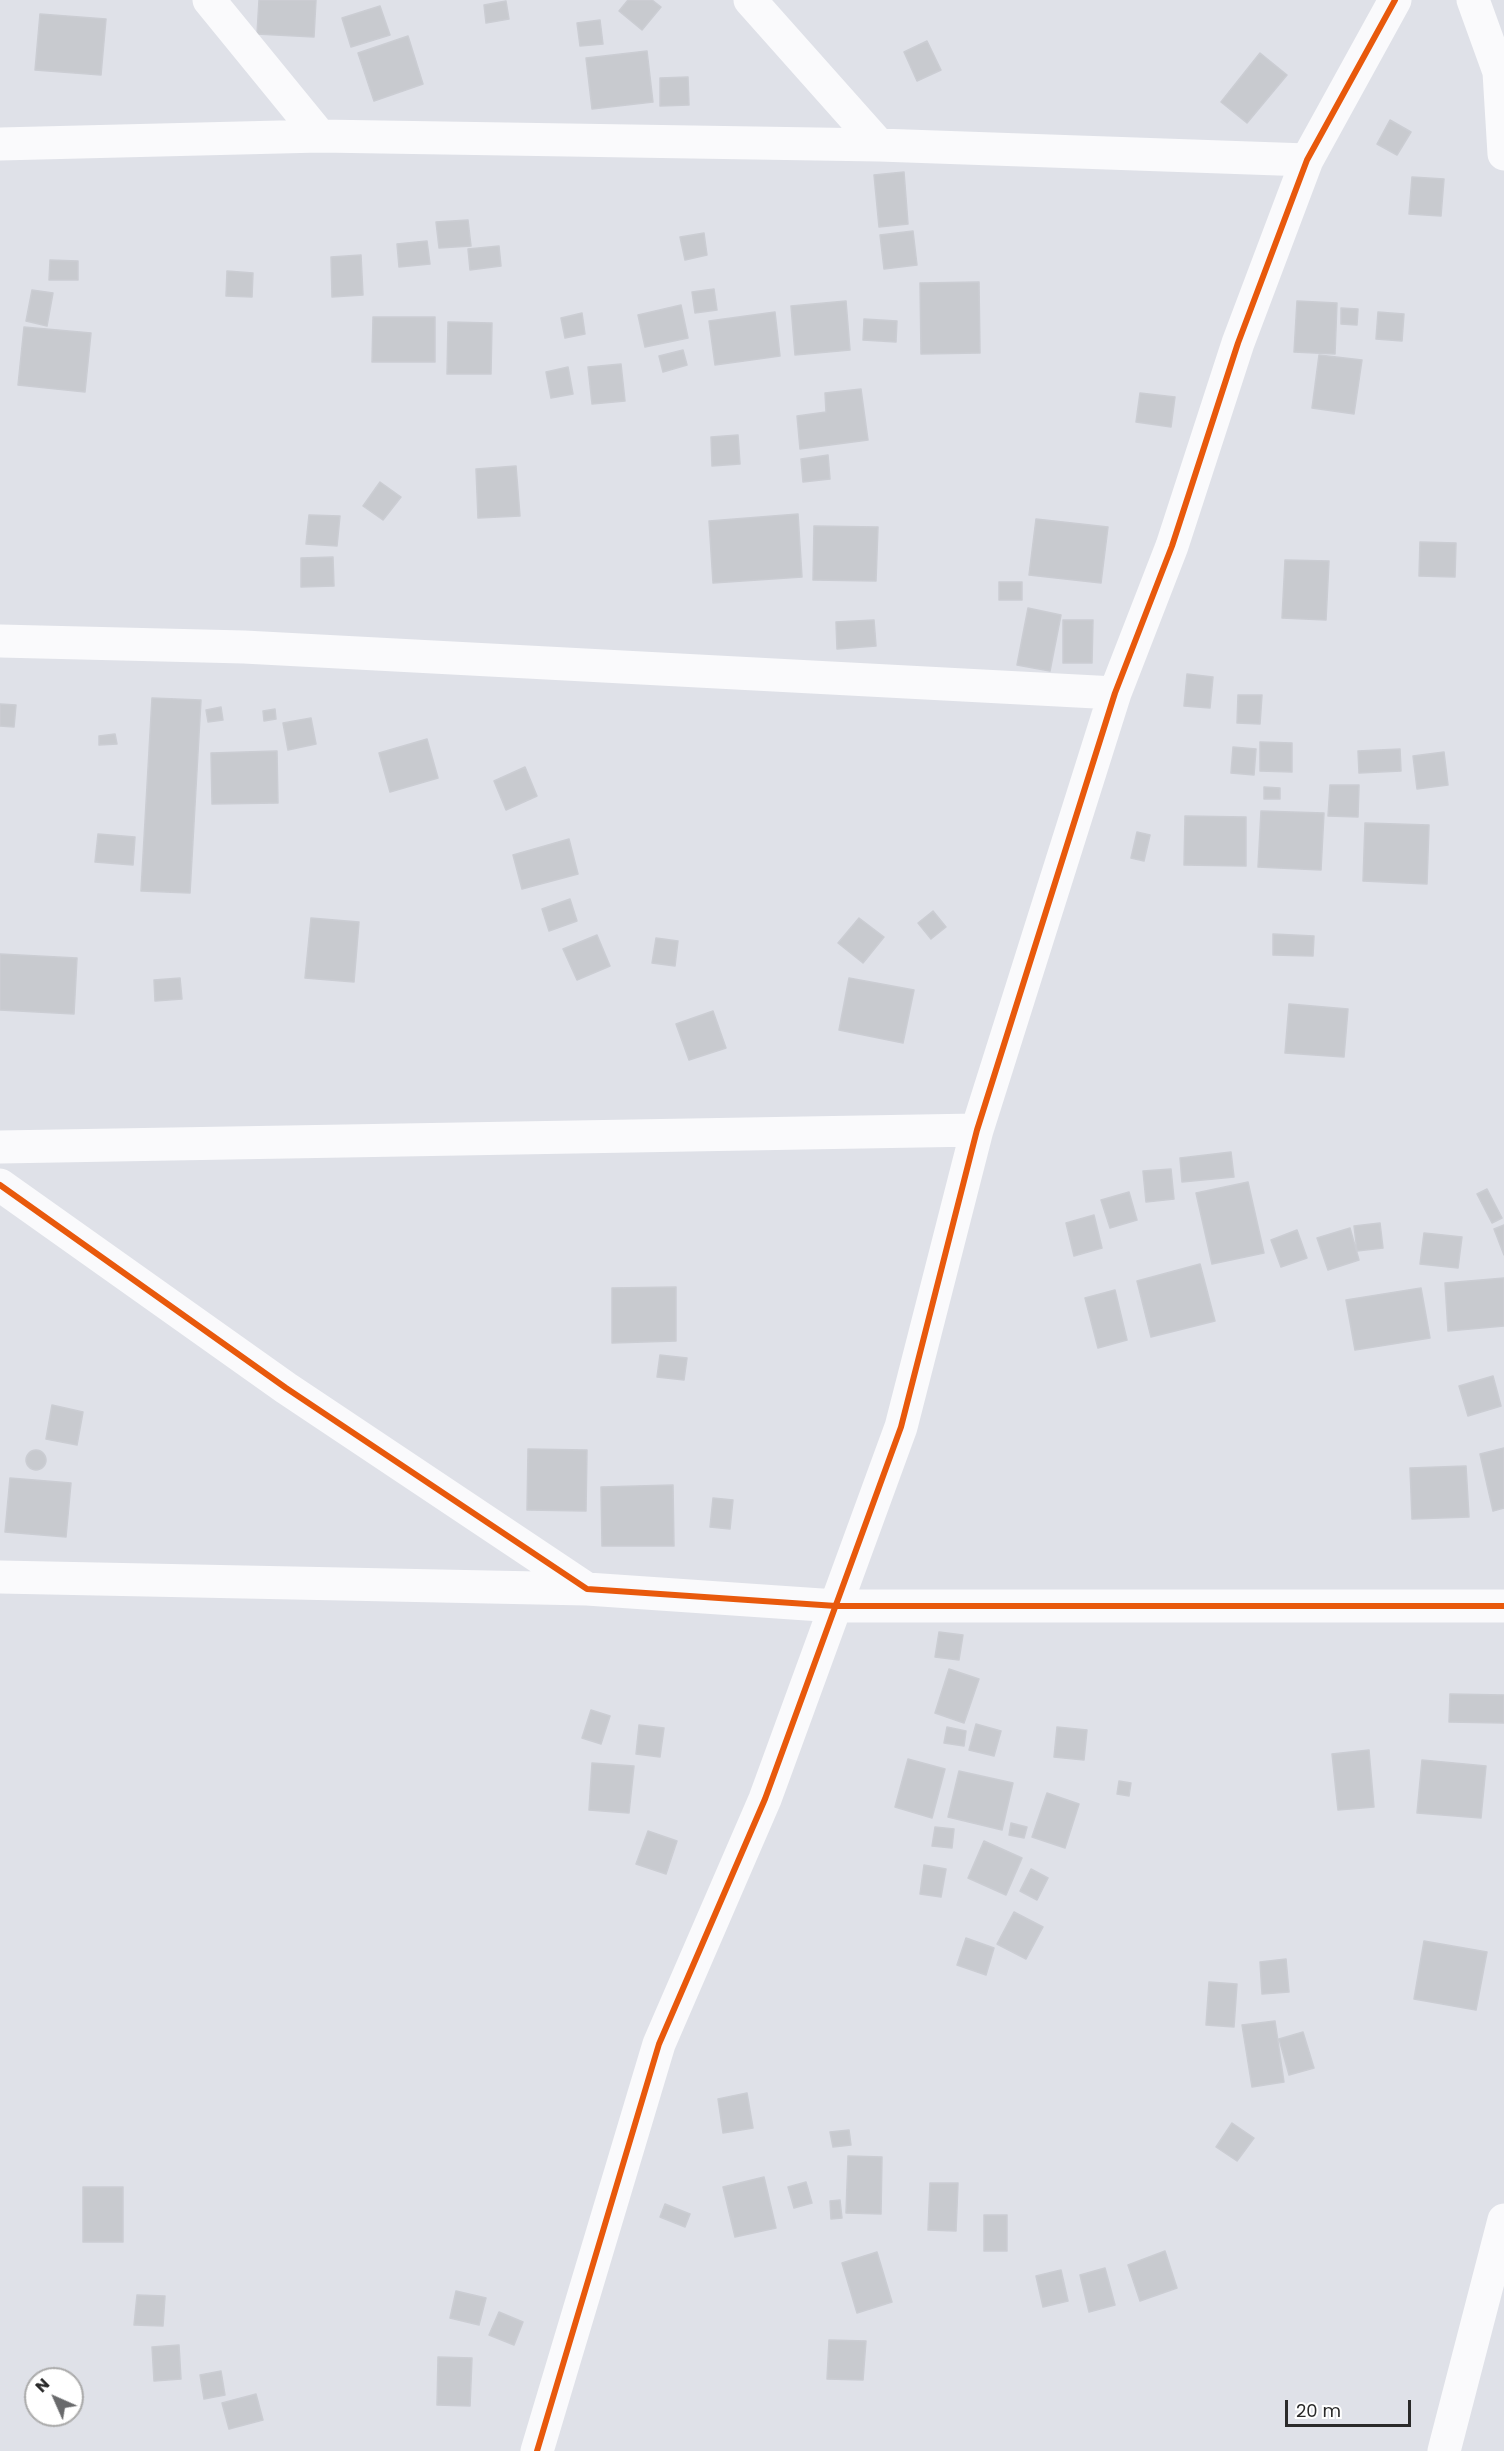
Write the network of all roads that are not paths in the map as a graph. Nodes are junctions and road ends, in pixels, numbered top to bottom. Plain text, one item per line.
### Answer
1 (208, 0) edge
2 (750, 0) edge
3 (1395, 0) edge
4 (1473, 0) edge
5 (320, 136) junction
6 (0, 144) edge
7 (879, 145) junction
8 (1504, 154) edge
9 (1307, 160) junction
10 (0, 641) edge
11 (1115, 693) junction
12 (977, 1130) junction
13 (0, 1147) edge
14 (0, 1185) edge
15 (0, 1576) edge
16 (587, 1589) junction
17 (836, 1606) junction
18 (1504, 1606) edge
19 (1504, 2220) edge
20 (537, 2451) edge
21 (1444, 2451) edge

1 - 5 street
2 - 7 street
3 - 9 street
4 - 8 street
5 - 6 street
5 - 7 street
7 - 9 street
9 - 11 street
10 - 11 street
11 - 12 street
12 - 13 street
12 - 17 street
14 - 16 street
15 - 16 street
16 - 17 street
17 - 18 street
17 - 20 street
19 - 21 street

